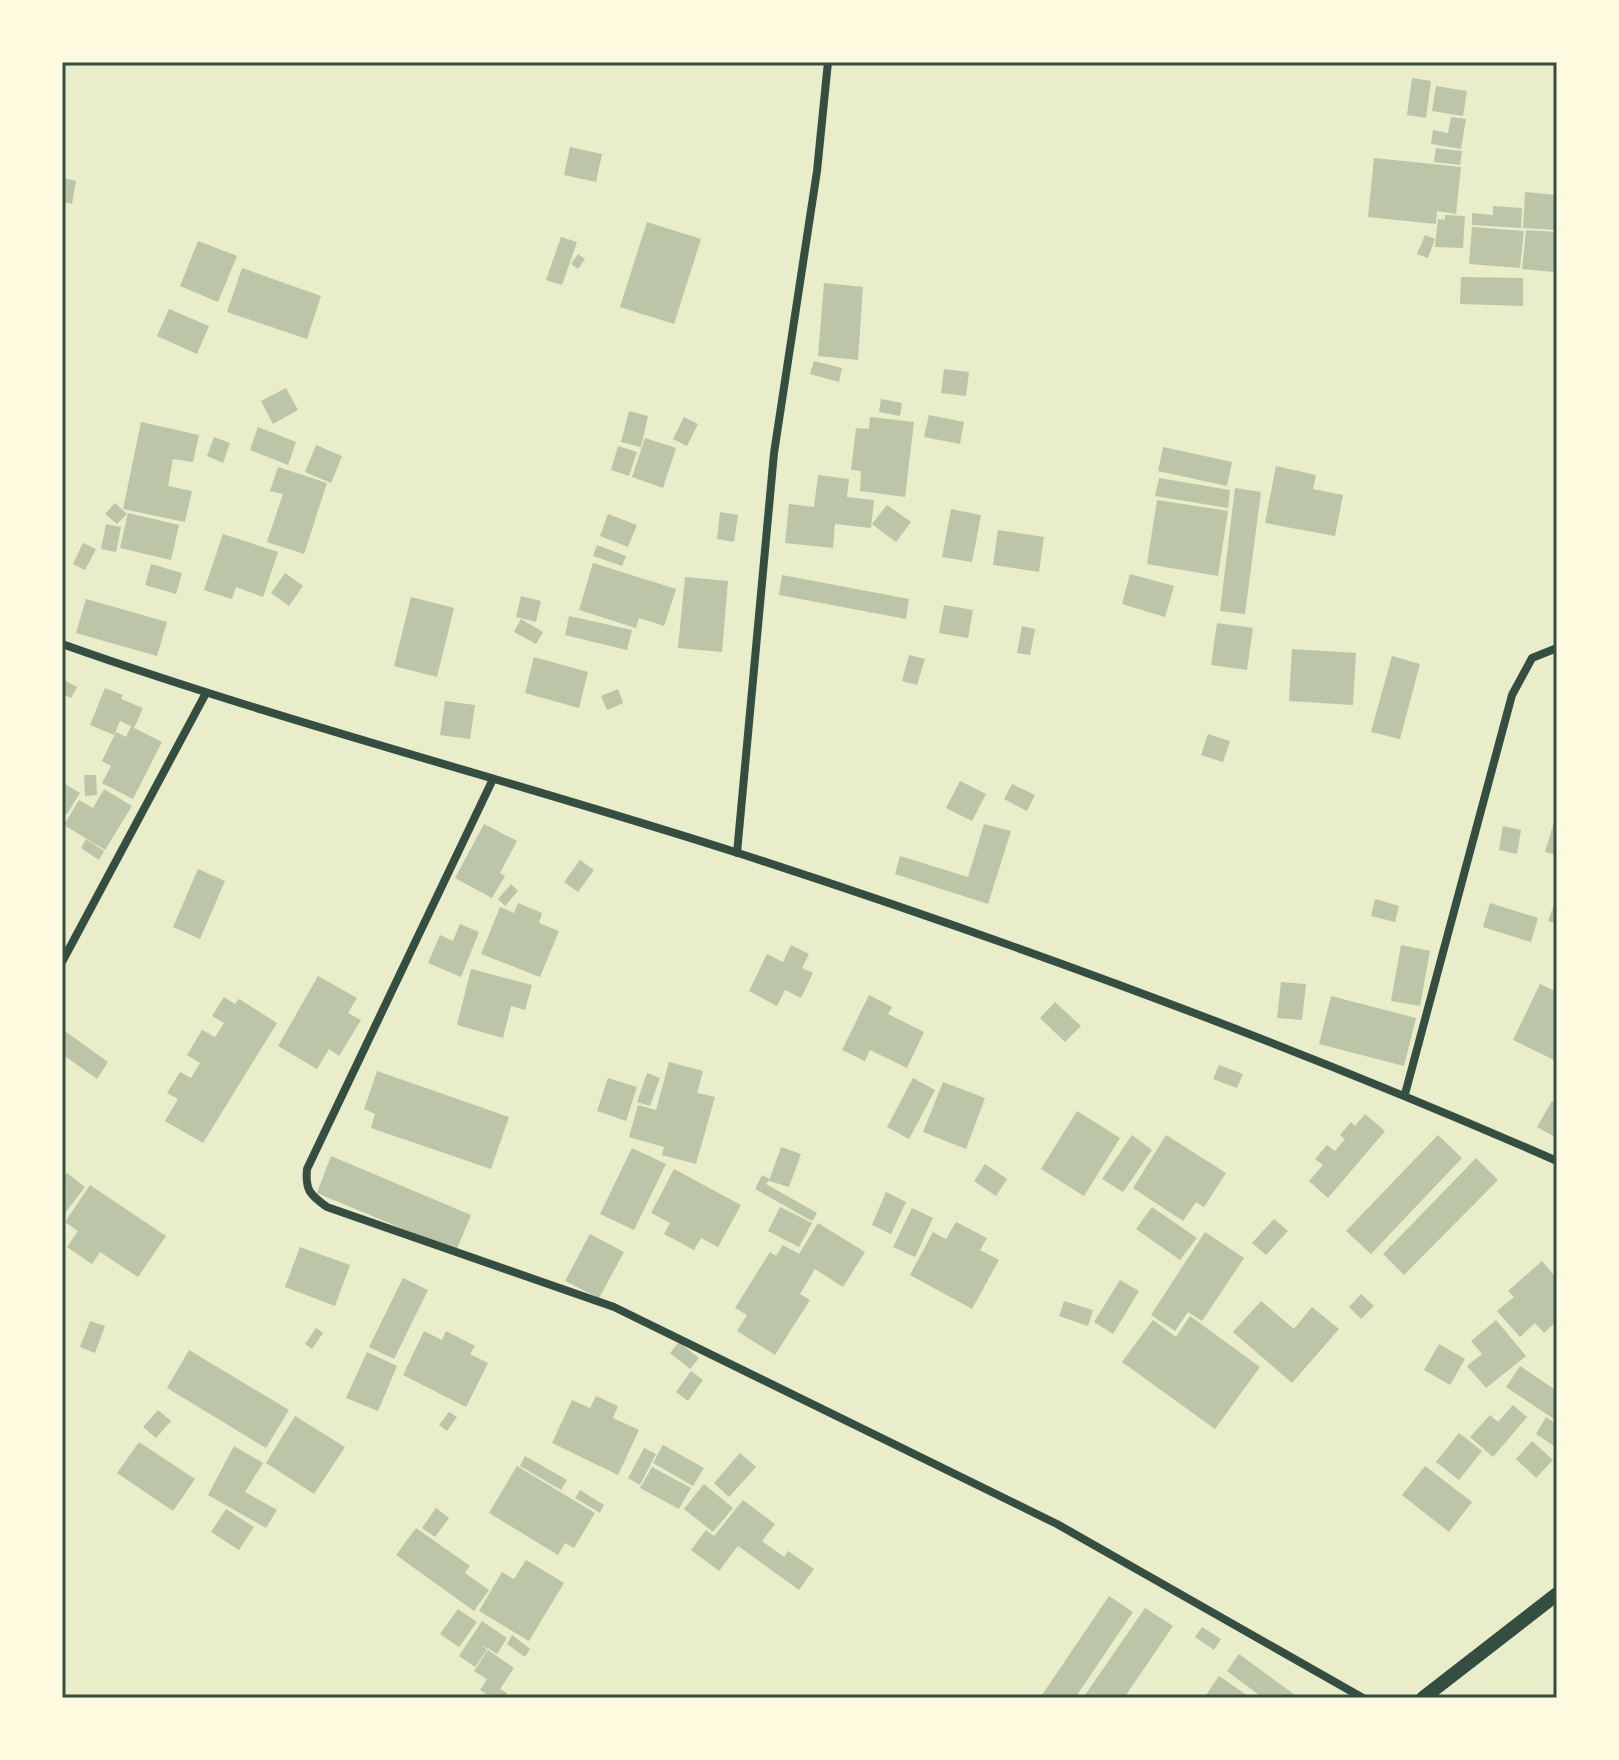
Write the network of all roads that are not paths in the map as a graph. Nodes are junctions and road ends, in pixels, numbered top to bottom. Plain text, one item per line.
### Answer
1 (828, 62) edge
2 (62, 644) edge
3 (1557, 648) edge
4 (206, 693) junction
5 (493, 779) junction
6 (737, 853) junction
7 (62, 962) edge
8 (1405, 1094) junction
9 (1557, 1161) edge
10 (1557, 1594) edge
11 (1363, 1698) edge
12 (1423, 1698) edge

1 - 6 street
2 - 4 street
3 - 8 street
4 - 5 street
4 - 7 street
5 - 6 street
5 - 11 street
6 - 8 street
8 - 9 street
10 - 12 street

